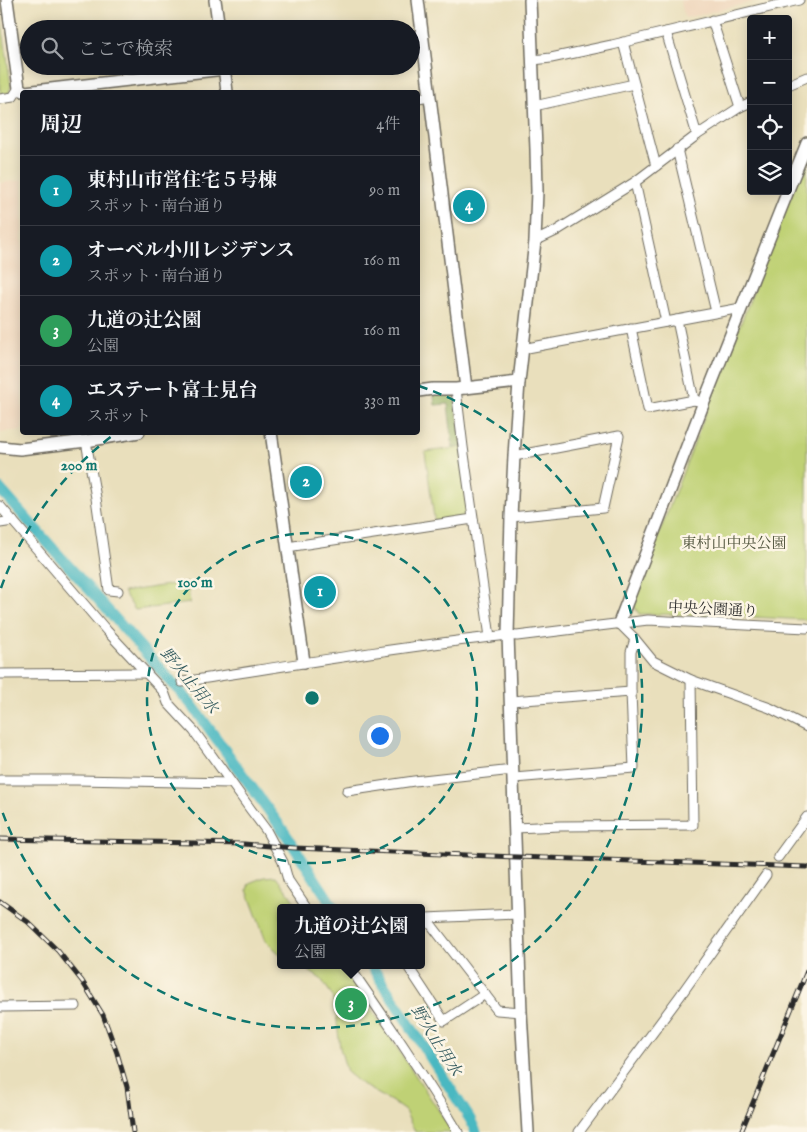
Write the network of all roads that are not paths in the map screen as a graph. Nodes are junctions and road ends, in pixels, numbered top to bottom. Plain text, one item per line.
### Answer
1 (8, 0) edge
2 (215, 0) edge
3 (418, 0) edge
4 (530, 0) edge
5 (799, 0) edge
6 (761, 9) junction
7 (762, 15) edge
8 (218, 20) edge
9 (712, 20) junction
10 (666, 32) junction
11 (623, 42) junction
12 (533, 60) junction
13 (166, 75) edge
14 (225, 75) edge
15 (807, 77) edge
16 (792, 83) edge
17 (634, 84) junction
18 (19, 88) junction
19 (22, 90) edge
20 (42, 90) edge
21 (227, 90) edge
22 (430, 96) junction
23 (420, 98) edge
24 (0, 99) edge
25 (747, 104) edge
26 (534, 106) junction
27 (740, 107) junction
28 (697, 135) junction
29 (807, 143) edge
30 (677, 149) junction
31 (656, 166) junction
32 (792, 181) edge
33 (636, 182) junction
34 (786, 195) edge
35 (535, 241) junction
36 (741, 308) junction
37 (716, 312) junction
38 (677, 320) junction
39 (666, 322) junction
40 (631, 328) junction
41 (522, 349) junction
42 (519, 382) junction
43 (461, 388) junction
44 (420, 391) edge
45 (699, 401) junction
46 (121, 435) edge
47 (271, 435) edge
48 (86, 441) junction
49 (0, 447) edge
50 (514, 456) junction
51 (0, 506) edge
52 (511, 517) junction
53 (473, 519) junction
54 (13, 521) junction
55 (0, 523) edge
56 (288, 547) junction
57 (118, 591) dead end
58 (619, 623) junction
59 (807, 628) edge
60 (508, 635) junction
61 (490, 637) junction
62 (635, 639) junction
63 (304, 662) junction
64 (147, 673) junction
65 (0, 674) edge
66 (691, 680) junction
67 (182, 682) dead end
68 (631, 692) junction
69 (511, 701) junction
70 (807, 727) edge
71 (514, 774) junction
72 (0, 780) edge
73 (231, 783) junction
74 (347, 791) dead end
75 (807, 817) edge
76 (515, 828) junction
77 (778, 857) dead end
78 (766, 875) dead end
79 (304, 904) edge
80 (518, 914) junction
81 (351, 969) edge
82 (410, 969) edge
83 (485, 994) junction
84 (76, 1006) dead end
85 (0, 1007) edge
86 (521, 1012) junction
87 (458, 1132) edge
88 (528, 1132) edge
89 (579, 1132) edge

1 - 18 street
2 - 8 street
3 - 22 street
4 - 12 street
5 - 6 street
6 - 7 street
6 - 9 street
9 - 10 street
9 - 27 street
10 - 11 street
10 - 28 street
11 - 12 street
11 - 17 street
12 - 26 street
13 - 20 street
14 - 21 street
15 - 16 street
17 - 26 street
17 - 31 street
18 - 19 street
18 - 24 street
22 - 23 street
22 - 43 street
25 - 27 street
26 - 35 street
27 - 28 street
28 - 30 street
29 - 32 street
30 - 31 street
30 - 37 street
31 - 33 street
33 - 35 street
33 - 39 street
34 - 36 street
35 - 41 street
36 - 37 street
36 - 45 street
37 - 38 street
38 - 39 street
38 - 45 street
39 - 40 street
40 - 41 street
40 - 45 street
41 - 42 street
42 - 43 street
42 - 50 street
43 - 44 street
43 - 53 street
45 - 58 street
46 - 48 street
47 - 56 street
48 - 49 street
48 - 57 street
50 - 52 street
50 - 52 street
51 - 54 street
52 - 60 street
53 - 56 street
53 - 61 street
54 - 55 street
54 - 64 street
56 - 63 street
58 - 59 street, 中央公園通り
58 - 60 street, 中央公園通り
58 - 62 street
60 - 61 street, 中央公園通り
60 - 69 street
61 - 63 street, 中央公園通り
62 - 66 street
62 - 68 street
63 - 67 street, 中央公園通り
64 - 65 street
64 - 73 street
66 - 70 street
66 - 76 street
68 - 69 street
68 - 71 street
69 - 71 street
71 - 74 street
71 - 76 street
72 - 73 street
73 - 79 street
75 - 77 street
76 - 80 street
78 - 89 street
80 - 83 street
80 - 86 street
81 - 87 street
82 - 83 street
83 - 86 street
84 - 85 street
86 - 88 street

